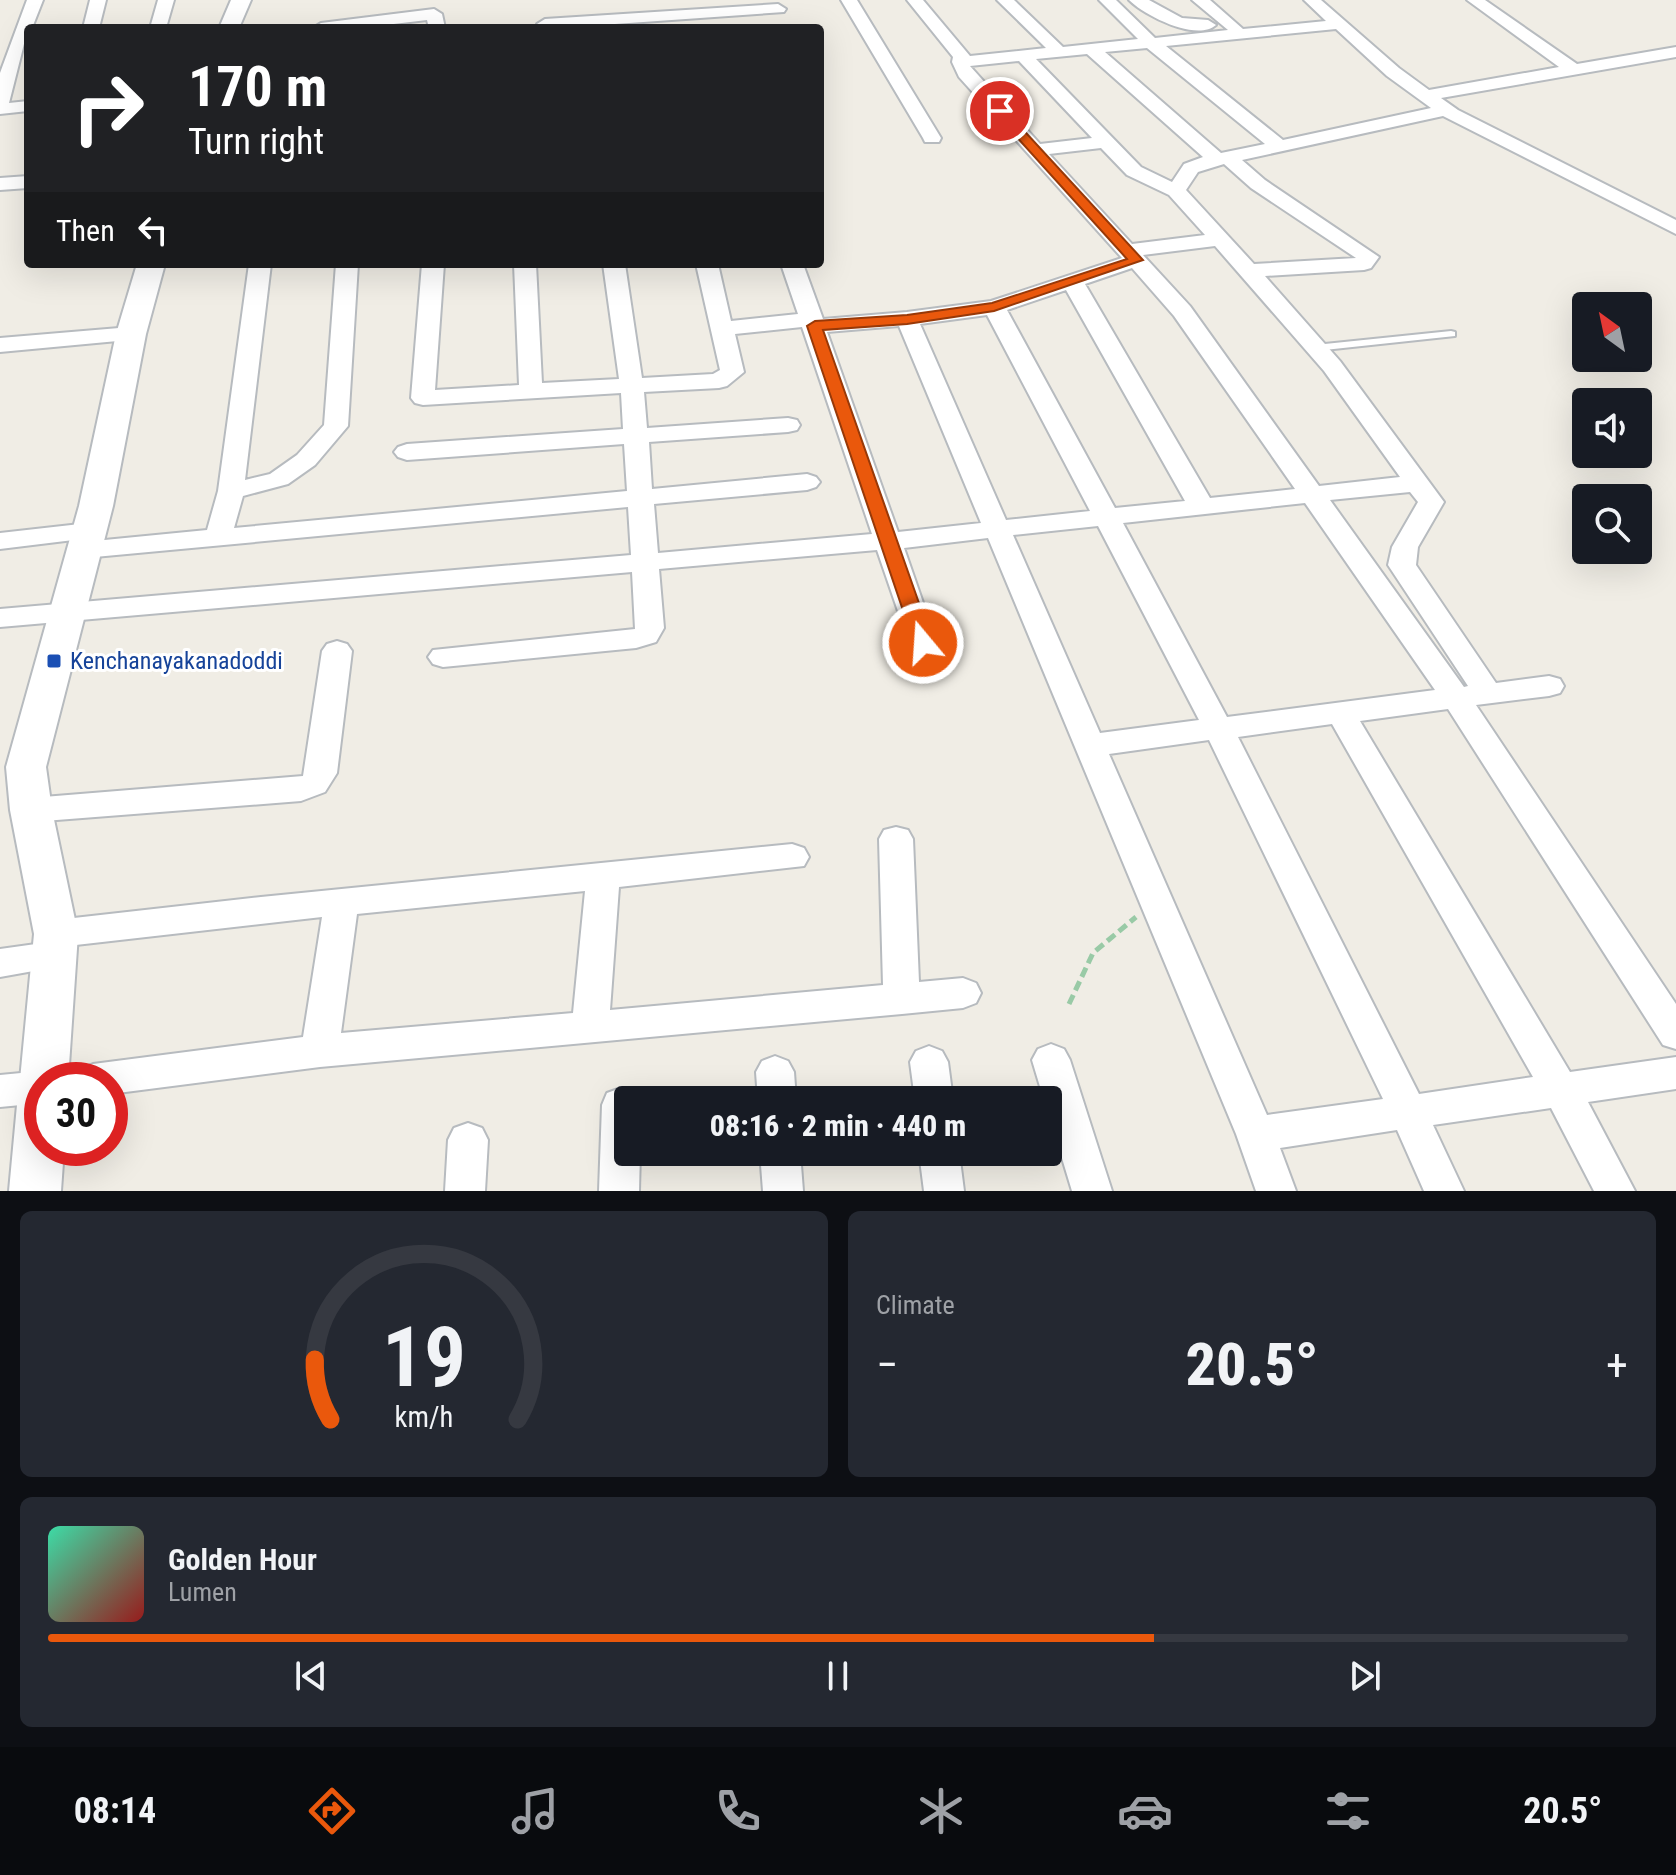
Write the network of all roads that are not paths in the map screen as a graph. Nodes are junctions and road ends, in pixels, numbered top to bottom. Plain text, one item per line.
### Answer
1 (35, 0) edge
2 (98, 0) edge
3 (166, 0) edge
4 (241, 0) edge
5 (642, 0) edge
6 (849, 0) edge
7 (915, 0) edge
8 (1005, 0) edge
9 (1107, 0) edge
10 (1137, 0) edge
11 (1200, 0) edge
12 (1312, 0) edge
13 (1475, 0) edge
14 (1491, 0) edge
15 (776, 4) edge
16 (712, 14) edge
17 (648, 23) edge
18 (25, 24) edge
19 (92, 24) edge
20 (159, 24) edge
21 (231, 24) edge
22 (371, 24) edge
23 (436, 24) edge
24 (620, 24) edge
25 (785, 24) edge
26 (1340, 24) junction
27 (24, 26) edge
28 (1237, 30) junction
29 (1151, 43) junction
30 (15, 47) edge
31 (1090, 48) junction
32 (1058, 51) junction
33 (1676, 52) edge
34 (1022, 55) junction
35 (960, 62) junction
36 (1573, 69) junction
37 (1424, 96) junction
38 (0, 106) edge
39 (24, 106) edge
40 (1445, 110) junction
41 (932, 138) dead end
42 (1105, 142) junction
43 (1279, 146) junction
44 (1035, 150) junction
45 (1223, 159) junction
46 (24, 182) edge
47 (0, 184) edge
48 (1176, 191) junction
49 (1672, 224) edge
50 (1220, 239) junction
51 (1132, 256) junction
52 (150, 268) edge
53 (259, 268) edge
54 (347, 268) edge
55 (433, 268) edge
56 (525, 268) edge
57 (615, 268) edge
58 (708, 268) edge
59 (793, 268) edge
60 (1248, 271) junction
61 (1072, 281) junction
62 (994, 307) junction
63 (907, 319) junction
64 (813, 322) junction
65 (722, 329) junction
66 (131, 334) junction
67 (1451, 334) dead end
68 (0, 345) edge
69 (1315, 348) junction
70 (632, 387) junction
71 (531, 391) junction
72 (788, 425) dead end
73 (636, 436) junction
74 (407, 452) dead end
75 (807, 482) dead end
76 (1418, 483) junction
77 (231, 491) junction
78 (1313, 492) junction
79 (641, 497) junction
80 (1201, 505) junction
81 (1105, 515) junction
82 (998, 529) junction
83 (218, 537) junction
84 (87, 540) junction
85 (0, 541) edge
86 (890, 541) junction
87 (646, 564) junction
88 (67, 612) junction
89 (0, 618) edge
90 (923, 643) dead end
91 (337, 651) dead end
92 (443, 657) dead end
93 (1549, 686) dead end
94 (1488, 694) junction
95 (1456, 698) junction
96 (1340, 712) junction
97 (1219, 729) junction
98 (1091, 745) junction
99 (13, 768) edge
100 (31, 810) junction
101 (896, 839) dead end
102 (792, 857) dead end
103 (603, 876) junction
104 (341, 902) junction
105 (55, 945) junction
106 (0, 963) edge
107 (963, 993) dead end
108 (902, 999) junction
109 (590, 1027) junction
110 (1676, 1034) edge
111 (320, 1051) junction
112 (1051, 1060) dead end
113 (45, 1062) edge
114 (929, 1062) dead end
115 (1676, 1073) edge
116 (128, 1076) edge
117 (932, 1086) edge
118 (24, 1089) edge
119 (0, 1091) edge
120 (1562, 1092) junction
121 (1409, 1113) junction
122 (1256, 1134) junction
123 (468, 1140) dead end
124 (37, 1166) edge
125 (620, 1166) edge
126 (781, 1166) edge
127 (941, 1166) edge
128 (35, 1191) edge
129 (465, 1191) edge
130 (619, 1191) edge
131 (783, 1191) edge
132 (944, 1191) edge
133 (1092, 1191) edge
134 (1276, 1191) edge
135 (1444, 1191) edge
136 (1615, 1191) edge

1 - 18 street
2 - 19 street
3 - 20 street
4 - 21 street
5 - 17 street
6 - 41 street
7 - 35 street
8 - 32 street
9 - 29 street
10 - 28 street
11 - 28 street
12 - 26 street
13 - 14 lane
13 - 36 street
15 - 16 street
15 - 25 street
16 - 17 street
17 - 24 street
22 - 23 street
26 - 28 street
26 - 37 street
27 - 30 street
28 - 29 street
29 - 31 street
29 - 43 street
30 - 38 street
31 - 32 street
31 - 45 street
32 - 34 street
33 - 36 street
34 - 35 street
34 - 42 street
35 - 44 street
36 - 37 street
37 - 40 street
38 - 39 street
40 - 43 street
40 - 49 street
42 - 44 street
42 - 48 street
43 - 45 street
44 - 51 street
45 - 48 street
45 - 60 street
46 - 47 street
48 - 50 street
50 - 51 street
50 - 60 street
51 - 61 street
51 - 78 street
52 - 66 street
53 - 77 street
54 - 77 street
55 - 71 street
56 - 71 street
57 - 70 street
58 - 65 street
59 - 64 street
60 - 69 street
61 - 62 street
61 - 80 street
62 - 63 street
62 - 81 street
63 - 64 street
63 - 82 street
64 - 65 street
64 - 86 street
65 - 70 street
66 - 68 street
66 - 84 street
67 - 69 lane
69 - 76 street
70 - 71 street
70 - 73 street
72 - 73 street
73 - 74 street
73 - 79 street
75 - 79 street
76 - 78 street
76 - 94 street
77 - 83 street
78 - 80 street
78 - 95 street
79 - 83 street
79 - 87 street
80 - 81 street
81 - 82 street
81 - 97 street
82 - 86 street
82 - 98 street
83 - 84 street
84 - 85 street
84 - 88 street
86 - 87 street
86 - 90 street
87 - 88 street
87 - 92 street
88 - 89 street
88 - 99 street
91 - 100 street
93 - 94 street
94 - 95 street
95 - 96 street
95 - 110 street
96 - 97 street
96 - 120 street
97 - 98 street
97 - 121 street
98 - 122 street
99 - 100 street
100 - 105 street
101 - 108 street
102 - 103 street
103 - 104 street
103 - 109 street
104 - 105 street
104 - 111 street
105 - 106 street
105 - 113 street
107 - 108 street
108 - 109 street
109 - 111 street
111 - 116 street
112 - 133 street
114 - 117 street
115 - 120 street
118 - 119 street
120 - 121 street
120 - 136 street
121 - 122 street
121 - 135 street
122 - 134 street
123 - 129 street
124 - 128 street
125 - 130 street
126 - 131 street
127 - 132 street

